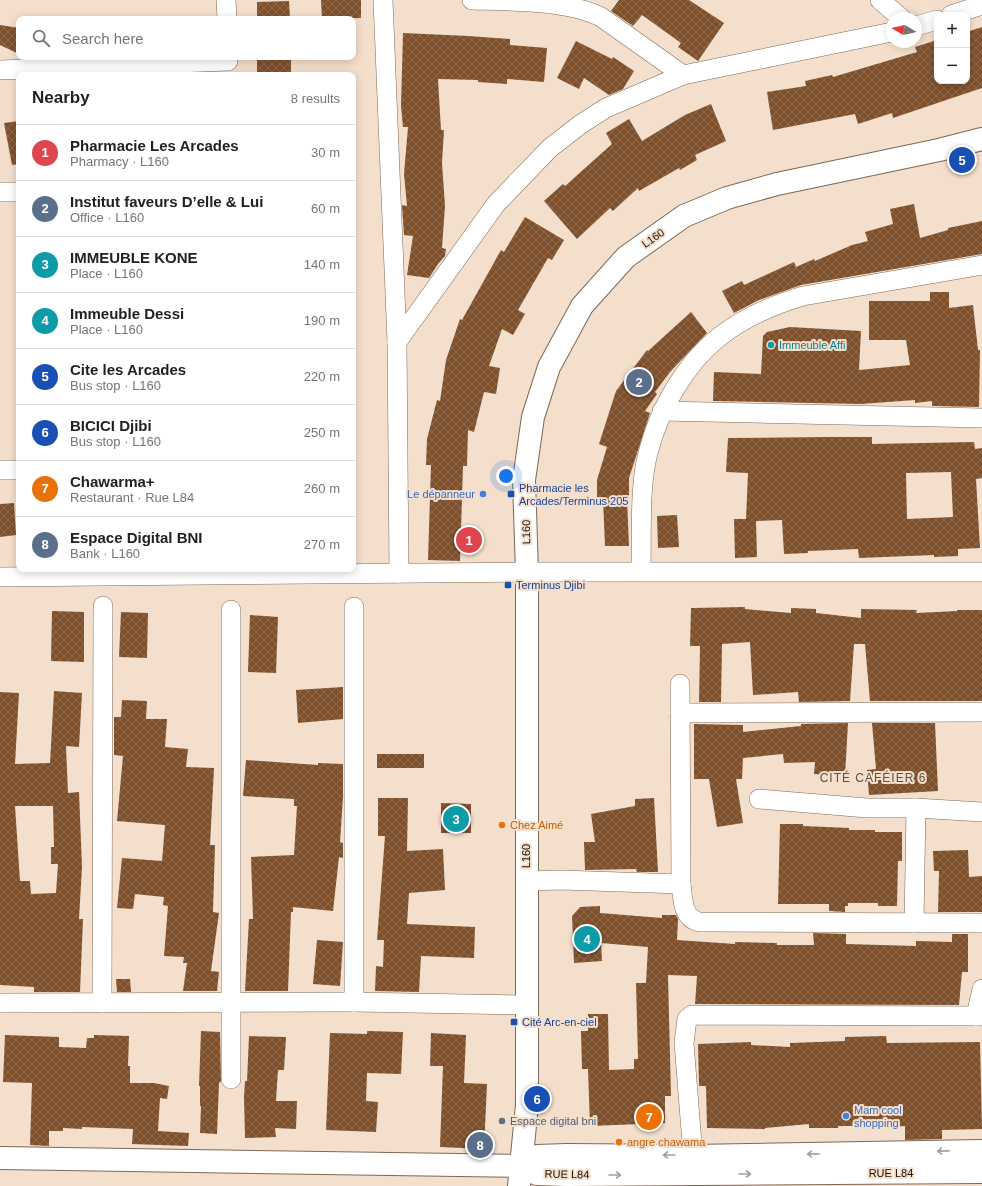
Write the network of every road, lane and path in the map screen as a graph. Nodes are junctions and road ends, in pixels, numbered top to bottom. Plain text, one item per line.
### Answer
1 (226, 0) edge
2 (383, 0) edge
3 (472, 0) edge
4 (509, 0) edge
5 (880, 0) edge
6 (982, 5) edge
7 (894, 12) edge
8 (960, 12) edge
9 (227, 16) edge
10 (934, 21) edge
11 (922, 24) edge
12 (886, 33) edge
13 (228, 64) edge
14 (0, 70) edge
15 (683, 75) junction
16 (982, 139) edge
17 (0, 192) edge
18 (16, 192) edge
19 (982, 264) edge
20 (397, 342) junction
21 (662, 411) junction
22 (982, 418) edge
23 (0, 470) edge
24 (16, 470) edge
25 (641, 571) junction
26 (527, 572) junction
27 (982, 572) edge
28 (82, 573) edge
29 (399, 573) junction
30 (0, 577) edge
31 (103, 606) dead end
32 (354, 607) dead end
33 (231, 610) dead end
34 (680, 684) dead end
35 (982, 712) edge
36 (680, 713) junction
37 (759, 799) dead end
38 (916, 808) junction
39 (982, 812) edge
40 (526, 881) junction
41 (681, 884) junction
42 (914, 923) junction
43 (982, 923) edge
44 (982, 989) edge
45 (354, 1002) junction
46 (0, 1003) edge
47 (102, 1003) junction
48 (231, 1003) junction
49 (526, 1005) junction
50 (979, 1016) edge
51 (231, 1079) dead end
52 (982, 1151) edge
53 (693, 1156) junction
54 (0, 1158) edge
55 (982, 1172) edge
56 (520, 1176) edge

1 - 9 street
2 - 20 street
3 - 4 street
4 - 15 street
5 - 7 street
6 - 8 street
10 - 11 street
12 - 15 street
13 - 14 street
15 - 20 street
16 - 26 street, L160
17 - 18 street
19 - 21 street
20 - 29 street
21 - 22 street
21 - 25 street
23 - 24 street
25 - 26 street
25 - 27 street
26 - 29 street
26 - 40 street, L160
28 - 29 street
28 - 30 street
31 - 47 street
32 - 45 street
33 - 48 street
34 - 36 street
35 - 36 street
36 - 41 street
37 - 38 street
38 - 39 street
38 - 42 street
40 - 41 street
40 - 49 street, L160
41 - 42 street
42 - 43 street
44 - 50 street
45 - 48 street
45 - 49 street
46 - 47 street
47 - 48 street
48 - 51 street
49 - 56 street, L160
50 - 53 street
52 -> 53 street, RUE L84
53 -> 56 street, RUE L84
54 - 56 street
56 -> 55 street, RUE L84

